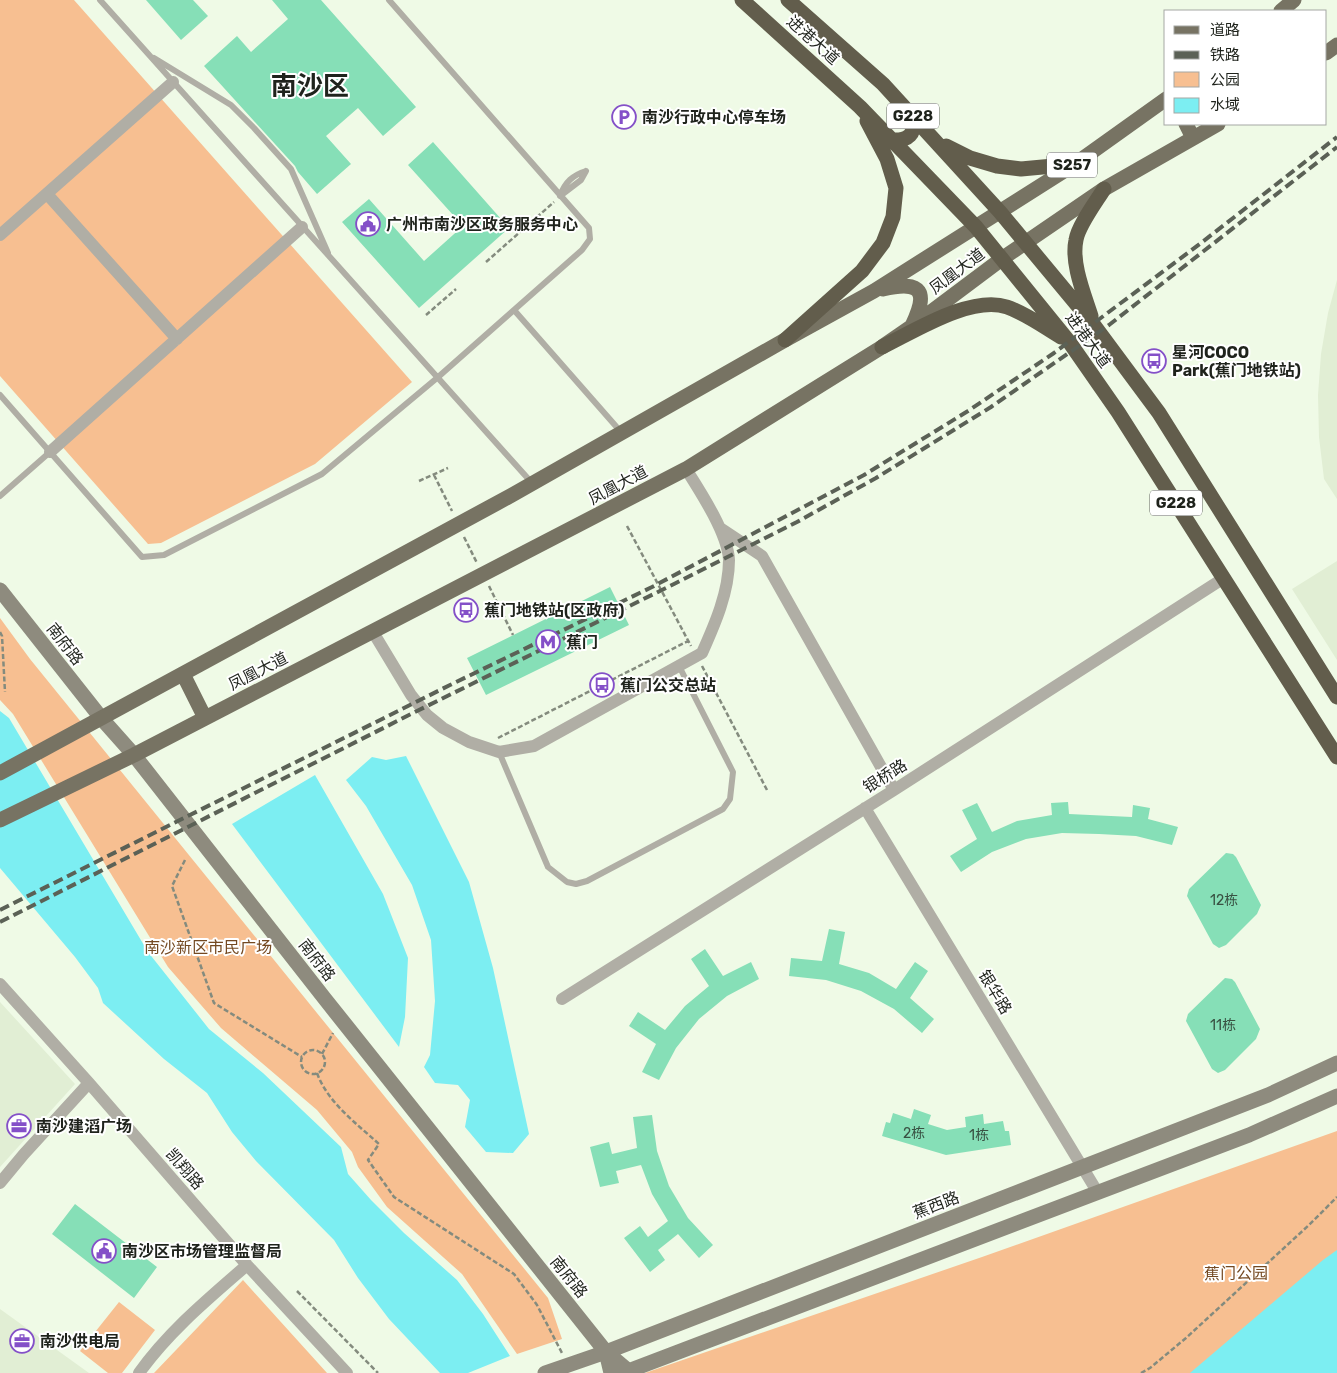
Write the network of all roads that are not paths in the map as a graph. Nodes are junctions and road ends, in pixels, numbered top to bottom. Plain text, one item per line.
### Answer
1 (100, 0) edge
2 (389, 0) edge
3 (742, 0) edge
4 (788, 0) edge
5 (1294, 0) edge
6 (1282, 10) edge
7 (148, 55) junction
8 (173, 82) junction
9 (1164, 101) edge
10 (860, 106) junction
11 (914, 118) junction
12 (1186, 125) edge
13 (1216, 125) edge
14 (1193, 138) junction
15 (892, 140) junction
16 (935, 140) junction
17 (1075, 164) junction
18 (1104, 190) junction
19 (47, 194) junction
20 (1000, 212) junction
21 (302, 227) junction
22 (976, 227) junction
23 (0, 235) edge
24 (1026, 242) junction
25 (1003, 258) junction
26 (331, 259) junction
27 (874, 291) junction
28 (514, 310) junction
29 (1093, 324) junction
30 (911, 327) junction
31 (177, 339) junction
32 (785, 340) junction
33 (1070, 343) junction
34 (882, 347) junction
35 (437, 378) junction
36 (0, 395) edge
37 (622, 432) junction
38 (50, 452) junction
39 (686, 469) junction
40 (532, 483) junction
41 (0, 496) edge
42 (720, 528) junction
43 (1224, 578) junction
44 (0, 590) edge
45 (373, 632) junction
46 (679, 666) junction
47 (183, 674) junction
48 (1337, 697) edge
49 (205, 718) junction
50 (102, 719) junction
51 (496, 746) junction
52 (134, 755) junction
53 (1337, 757) edge
54 (0, 773) edge
55 (894, 790) junction
56 (865, 808) junction
57 (0, 820) edge
58 (0, 984) edge
59 (562, 999) dead end
60 (1337, 1063) edge
61 (89, 1084) junction
62 (1337, 1096) edge
63 (1082, 1167) junction
64 (0, 1184) edge
65 (1098, 1193) junction
66 (247, 1265) junction
67 (606, 1352) junction
68 (558, 1369) edge
69 (628, 1372) edge
70 (139, 1373) edge
71 (347, 1373) edge
72 (612, 1373) edge

1 - 7 lane
2 - 28 lane
3 - 10 highway, 进港大道 / G228
4 - 11 highway, 进港大道 / G228
5 - 6 main road
7 - 8 lane
7 - 26 lane
8 - 19 street
8 - 21 lane
9 - 17 main road, 凤凰大道 / S257
10 - 15 highway, 进港大道 / G228
10 - 32 highway
11 - 15 highway
11 - 16 highway, 进港大道 / G228
12 - 14 main road
13 - 14 main road, 凤凰大道 / S257
14 - 18 main road, 凤凰大道 / S257
15 - 22 highway, 进港大道 / G228
16 - 17 highway
16 - 20 highway, 进港大道 / G228
17 - 20 main road, 凤凰大道 / S257
18 - 24 main road, 凤凰大道 / S257
18 - 29 highway
19 - 23 street
19 - 31 street
20 - 22 main road, 凤凰大道 / S257
20 - 24 highway, 进港大道 / G228
21 - 26 lane
21 - 31 street
22 - 25 highway, 进港大道 / G228
22 - 27 main road, 凤凰大道
24 - 25 main road, 凤凰大道 / S257
24 - 29 highway, 进港大道 / G228
25 - 30 main road, 凤凰大道
25 - 33 highway, 进港大道 / G228
26 - 35 lane
27 - 30 main road
27 - 32 main road, 凤凰大道
28 - 35 lane
28 - 37 lane
29 - 48 highway, 进港大道 / G228
30 - 34 main road, 凤凰大道
31 - 38 street
32 - 37 main road, 凤凰大道
33 - 34 highway
33 - 43 highway, 进港大道 / G228
34 - 39 main road, 凤凰大道
35 - 38 lane
35 - 40 lane
36 - 38 lane
37 - 40 main road, 凤凰大道
38 - 41 lane
39 - 42 street
39 - 45 main road, 凤凰大道
40 - 47 main road, 凤凰大道
42 - 46 street
42 - 55 street
43 - 53 highway, 进港大道 / G228
43 - 55 street, 银桥路
44 - 50 street, 南府路
45 - 49 main road, 凤凰大道
45 - 51 street
46 - 51 street
46 - 51 lane
47 - 49 main road
47 - 50 main road, 凤凰大道
49 - 52 main road, 凤凰大道
50 - 52 street, 南府路
50 - 54 main road, 凤凰大道
52 - 57 main road, 凤凰大道
52 - 67 street, 南府路
55 - 56 street, 银桥路
56 - 59 street, 银桥路
56 - 63 street, 银华路
58 - 61 street, 凯翔路
60 - 63 street, 蕉西路
61 - 64 street
61 - 66 street, 凯翔路
62 - 65 street
63 - 65 street, 银华路
63 - 67 street, 蕉西路
65 - 69 street
66 - 70 street
66 - 71 street, 凯翔路
67 - 68 street, 蕉西路
67 - 69 street, 南府路
67 - 72 street, 南府路

